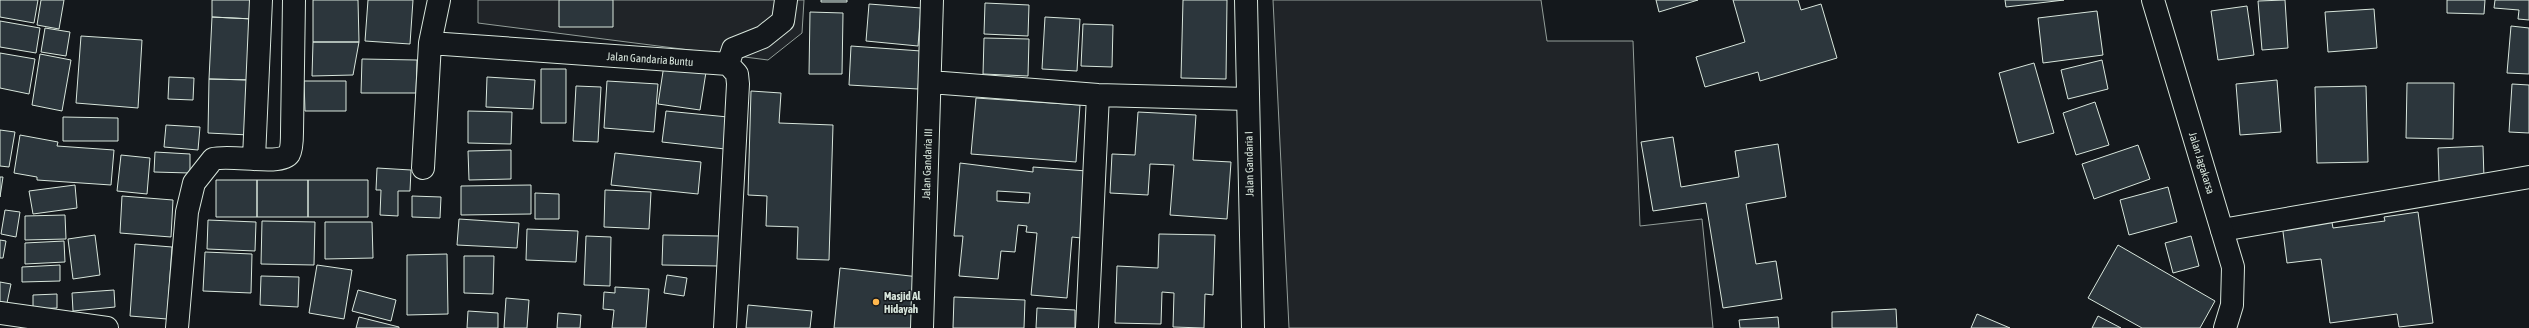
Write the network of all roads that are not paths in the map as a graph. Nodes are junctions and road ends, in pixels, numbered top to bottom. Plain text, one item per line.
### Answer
1 (261, 0) edge
2 (294, 0) edge
3 (438, 0) edge
4 (786, 0) edge
5 (932, 0) edge
6 (1246, 0) edge
7 (2153, 0) edge
8 (430, 42) junction
9 (728, 64) junction
10 (930, 82) junction
11 (1098, 95) junction
12 (1248, 99) junction
13 (254, 158) junction
14 (423, 168) dead end
15 (2529, 177) edge
16 (2222, 230) junction
17 (0, 313) edge
18 (66, 325) edge
19 (107, 328) edge
20 (178, 328) edge
21 (725, 328) edge
22 (922, 328) edge
23 (1087, 328) edge
24 (1253, 328) edge
25 (2226, 328) edge

1 - 13 street
2 - 13 street
3 - 8 street
4 - 9 street
5 - 10 street, Jalan Gandaria III
6 - 12 street, Jalan Gandaria I
7 - 16 street, Jalan Jagakarsa
8 - 9 street, Jalan Gandaria Buntu
8 - 14 street
9 - 21 street
10 - 11 street
10 - 22 street, Jalan Gandaria III
11 - 12 street
11 - 23 street
12 - 24 street, Jalan Gandaria I
13 - 20 street
15 - 16 street
16 - 25 street, Jalan Jagakarsa
17 - 18 street
18 - 19 street

